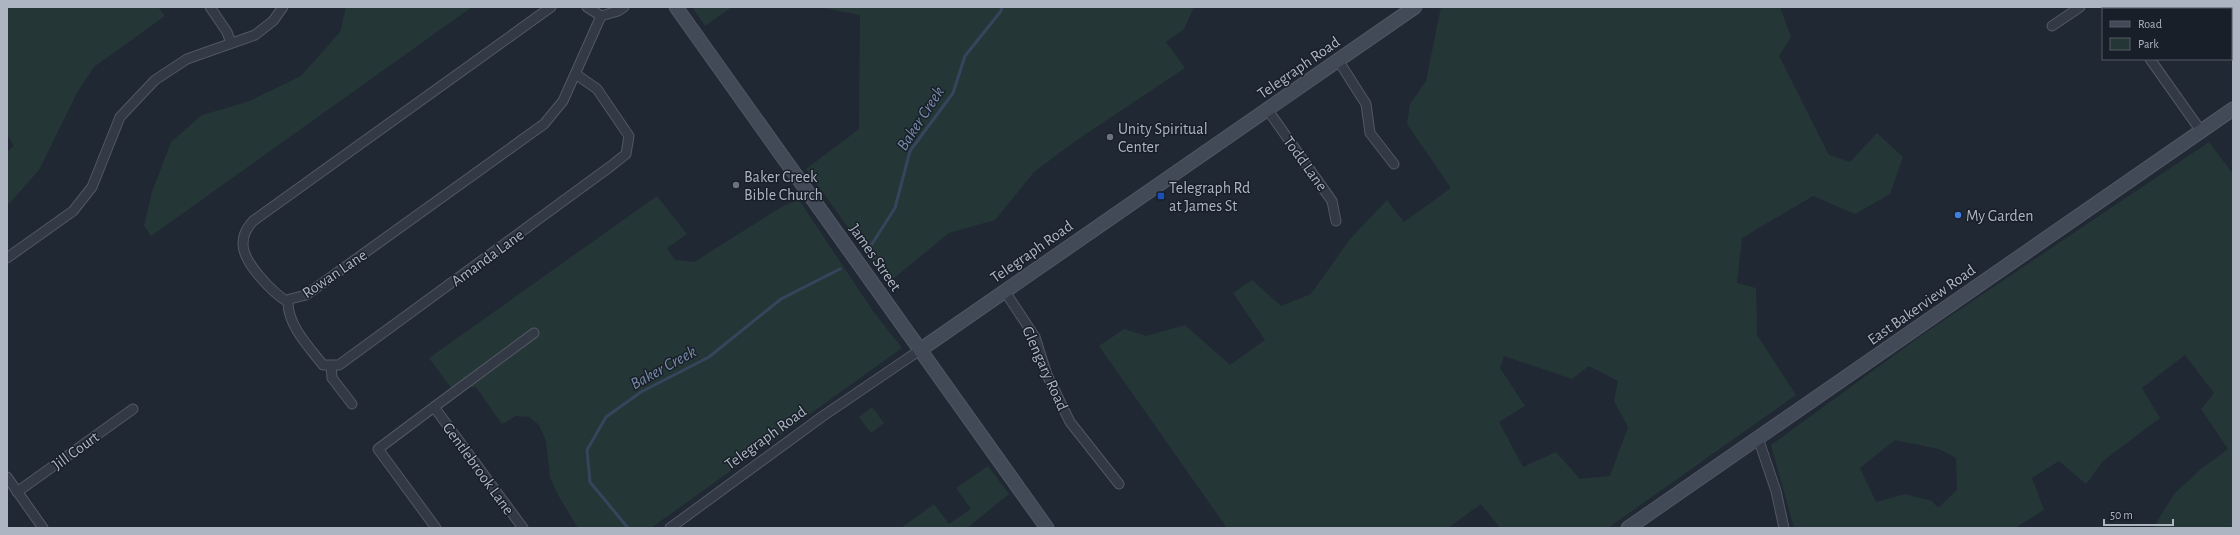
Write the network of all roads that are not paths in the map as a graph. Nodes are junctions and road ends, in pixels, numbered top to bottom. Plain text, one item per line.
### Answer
1 (210, 7) edge
2 (283, 7) edge
3 (551, 7) edge
4 (587, 7) edge
5 (624, 7) edge
6 (676, 7) edge
7 (1415, 7) edge
8 (2080, 7) edge
9 (601, 16) junction
10 (2052, 26) dead end
11 (231, 43) junction
12 (1338, 60) junction
13 (2151, 60) edge
14 (576, 75) junction
15 (2233, 108) edge
16 (1267, 109) junction
17 (2201, 131) junction
18 (1394, 164) dead end
19 (1336, 221) dead end
20 (7, 258) edge
21 (1004, 290) junction
22 (288, 302) junction
23 (534, 333) dead end
24 (920, 350) junction
25 (331, 365) junction
26 (352, 404) dead end
27 (434, 407) junction
28 (133, 409) dead end
29 (1758, 438) junction
30 (7, 478) edge
31 (1119, 484) dead end
32 (17, 492) junction
33 (43, 528) edge
34 (436, 528) edge
35 (523, 528) edge
36 (670, 528) edge
37 (1047, 528) edge
38 (1628, 528) edge
39 (1784, 528) edge

1 - 11 street
2 - 11 street
3 - 22 street, Rowan Lane
4 - 9 street
5 - 9 street
6 - 24 main road, James Street
7 - 12 main road, Telegraph Road
8 - 10 street
9 - 14 street, Rowan Lane
11 - 20 street
12 - 16 main road, Telegraph Road
12 - 18 street
13 - 17 street
14 - 22 street, Rowan Lane
14 - 25 street, Amanda Lane
15 - 17 main road, East Bakerview Road
16 - 19 street, Todd Lane
16 - 21 main road, Telegraph Road
17 - 29 main road, East Bakerview Road
21 - 24 main road, Telegraph Road
21 - 31 street, Glengary Road
22 - 25 street
23 - 27 street, Gentlebrook Lane
24 - 36 street, Telegraph Road
24 - 37 main road, James Street
25 - 26 street
27 - 34 street, Gentlebrook Lane
27 - 35 street, Gentlebrook Lane
28 - 32 street, Jill Court
29 - 38 main road, East Bakerview Road
29 - 39 street
30 - 32 street
32 - 33 street

